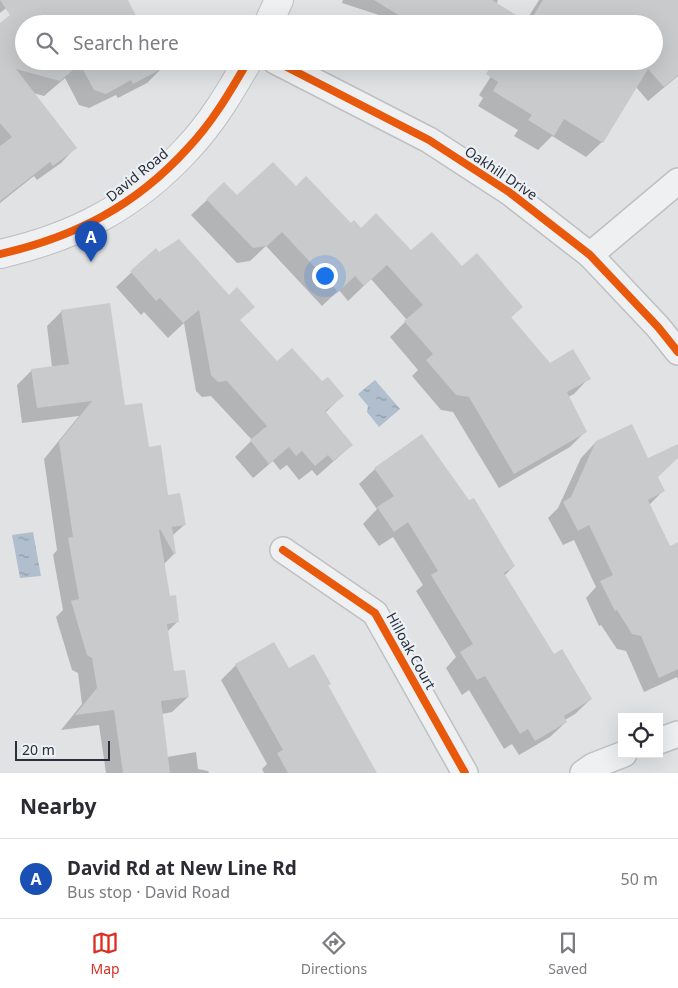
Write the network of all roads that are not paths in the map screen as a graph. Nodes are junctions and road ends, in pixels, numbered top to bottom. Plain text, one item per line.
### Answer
1 (279, 0) edge
2 (272, 15) edge
3 (243, 70) edge
4 (293, 70) edge
5 (678, 181) edge
6 (0, 254) edge
7 (590, 255) junction
8 (678, 352) edge
9 (283, 550) dead end
10 (678, 734) edge
11 (663, 740) edge
12 (618, 756) edge
13 (465, 773) edge
14 (583, 773) edge

1 - 2 street
3 - 6 street, David Road
4 - 7 street, Oakhill Drive
5 - 7 street
7 - 8 street, Oakhill Drive
9 - 13 street, Hilloak Court
10 - 11 street
12 - 14 street

